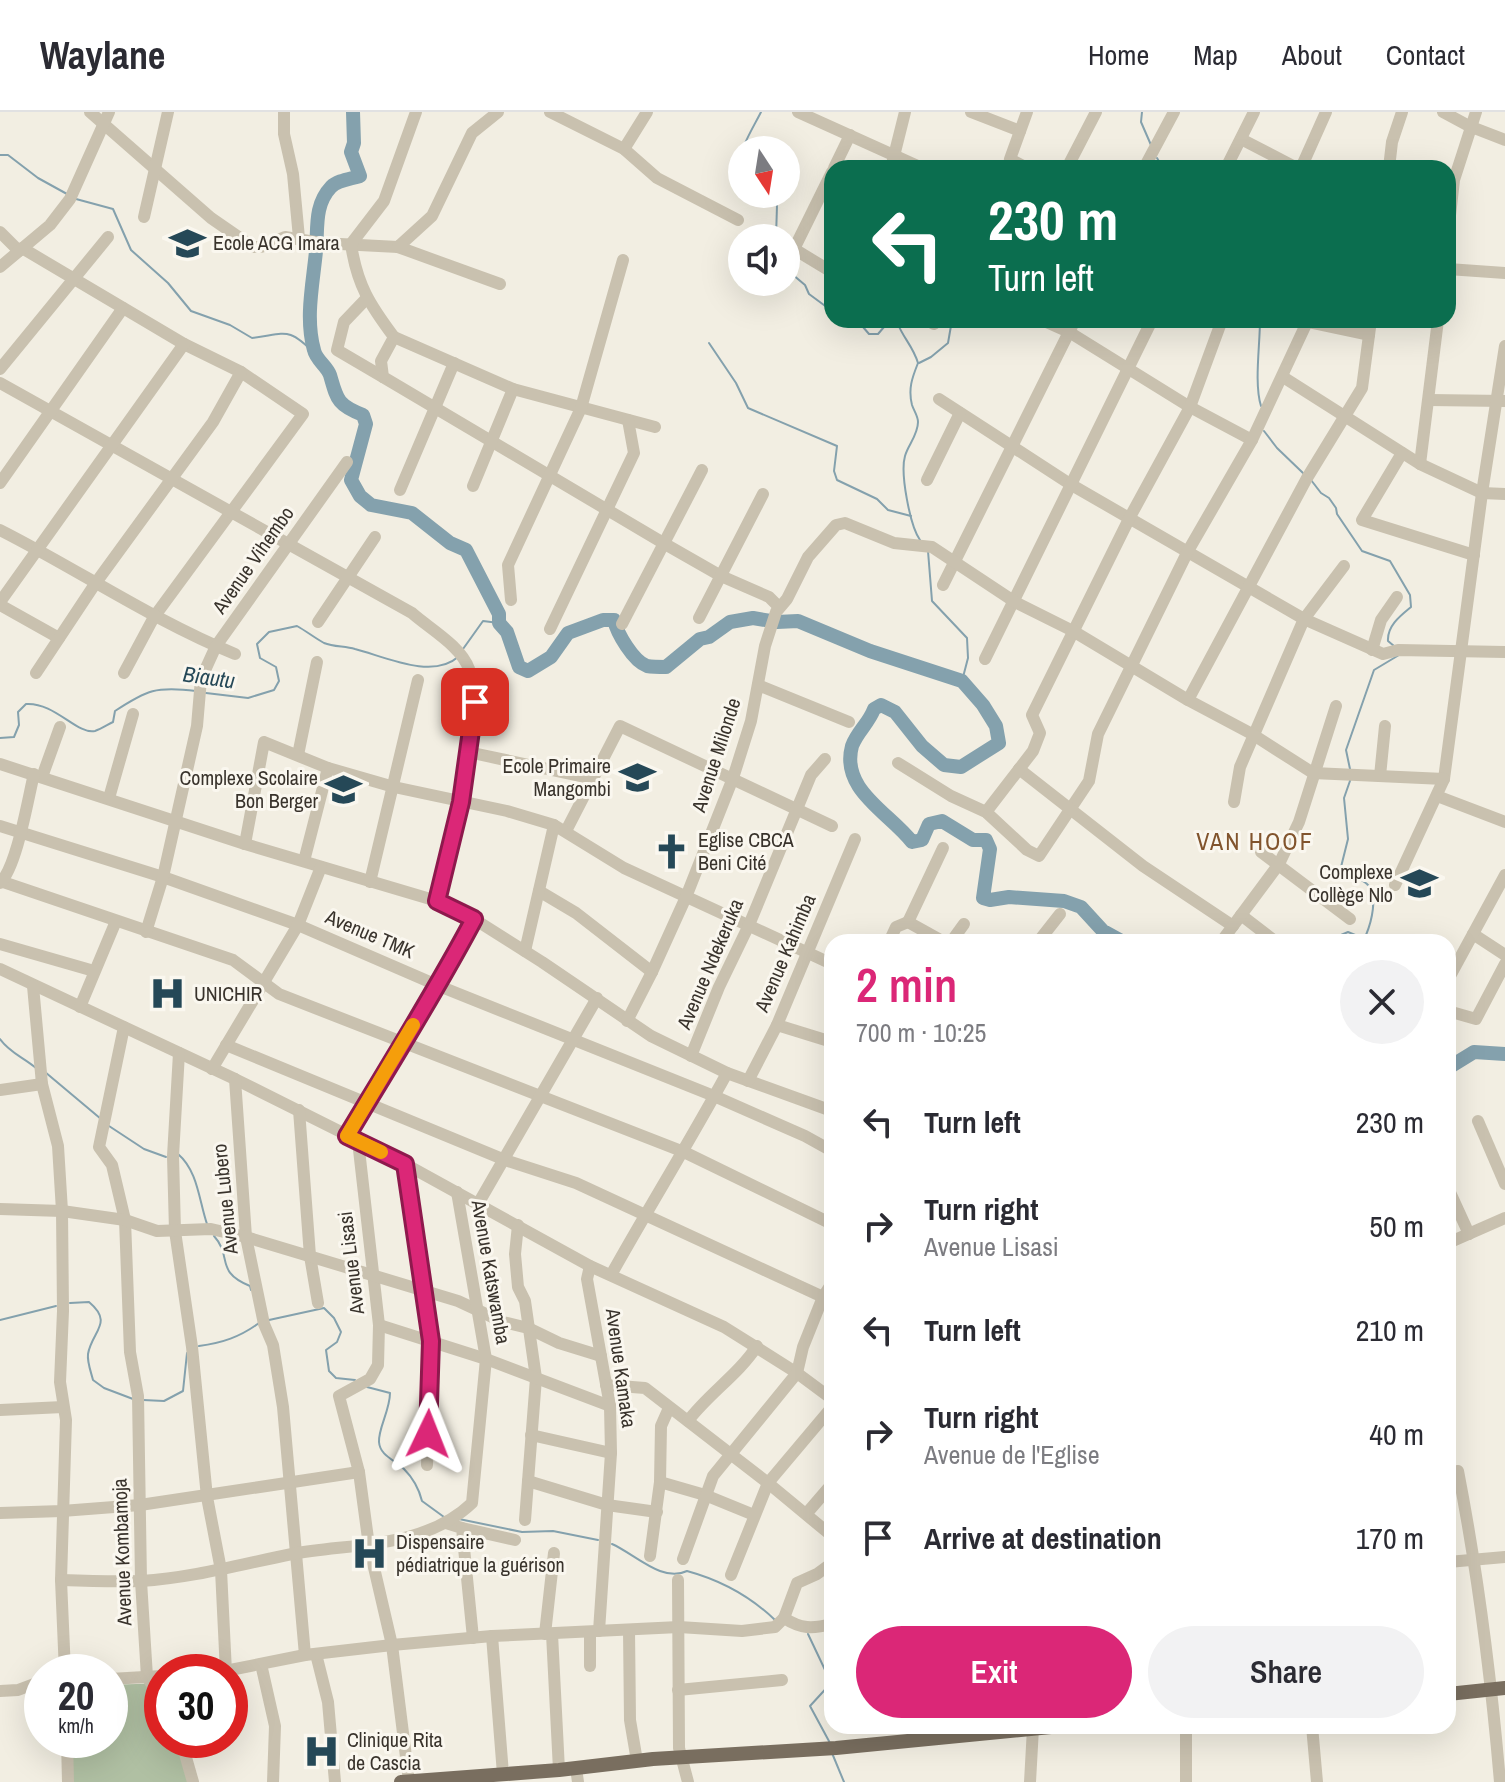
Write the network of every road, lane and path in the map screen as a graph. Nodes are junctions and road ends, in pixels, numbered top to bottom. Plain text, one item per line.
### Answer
1 (90, 112) edge
2 (168, 112) edge
3 (284, 112) edge
4 (416, 112) edge
5 (498, 112) edge
6 (550, 112) edge
7 (647, 112) edge
8 (798, 112) edge
9 (905, 112) edge
10 (971, 112) edge
11 (1027, 112) edge
12 (1096, 112) edge
13 (1174, 112) edge
14 (1254, 112) edge
15 (1326, 112) edge
16 (1402, 112) edge
17 (1443, 112) edge
18 (1476, 112) edge
19 (107, 118) edge
20 (1469, 126) junction
21 (1020, 131) junction
22 (850, 135) junction
23 (1241, 139) junction
24 (1505, 140) edge
25 (624, 149) junction
26 (895, 154) junction
27 (838, 160) edge
28 (893, 160) edge
29 (907, 160) edge
30 (1012, 160) edge
31 (1071, 160) edge
32 (1148, 160) edge
33 (1230, 160) edge
34 (1283, 160) edge
35 (1303, 160) edge
36 (1390, 160) edge
37 (154, 168) junction
38 (1456, 173) edge
39 (824, 188) edge
40 (144, 217) dead end
41 (738, 220) dead end
42 (0, 232) edge
43 (108, 237) dead end
44 (310, 241) junction
45 (351, 244) junction
46 (398, 247) junction
47 (20, 250) junction
48 (623, 260) dead end
49 (0, 267) edge
50 (824, 267) edge
51 (1456, 270) edge
52 (1505, 273) edge
53 (73, 279) junction
54 (500, 284) dead end
55 (366, 299) junction
56 (123, 308) junction
57 (1071, 328) edge
58 (1075, 328) edge
59 (1148, 328) edge
60 (1219, 328) edge
61 (1302, 328) edge
62 (1337, 328) edge
63 (1370, 328) edge
64 (1437, 328) edge
65 (1369, 335) junction
66 (394, 337) junction
67 (184, 344) junction
68 (1505, 346) edge
69 (454, 363) junction
70 (0, 369) edge
71 (1127, 369) junction
72 (241, 372) junction
73 (383, 377) junction
74 (1283, 377) junction
75 (0, 383) edge
76 (513, 389) junction
77 (939, 399) dead end
78 (1429, 400) junction
79 (1501, 401) edge
80 (434, 407) junction
81 (1190, 407) junction
82 (581, 408) junction
83 (50, 413) junction
84 (960, 413) junction
85 (1344, 416) junction
86 (628, 420) junction
87 (655, 427) dead end
88 (491, 440) junction
89 (1252, 440) junction
90 (110, 446) junction
91 (1013, 448) junction
92 (1402, 453) junction
93 (347, 462) dead end
94 (1420, 464) junction
95 (702, 470) dead end
96 (549, 476) junction
97 (171, 477) junction
98 (927, 480) dead end
99 (0, 483) edge
100 (1070, 484) junction
101 (473, 486) dead end
102 (400, 490) dead end
103 (1482, 493) junction
104 (763, 494) dead end
105 (1505, 494) edge
106 (231, 510) junction
107 (607, 511) junction
108 (1130, 517) junction
109 (0, 530) edge
110 (375, 537) dead end
111 (665, 544) junction
112 (288, 545) junction
113 (39, 549) junction
114 (1188, 551) junction
115 (1474, 555) junction
116 (956, 562) junction
117 (1344, 566) dead end
118 (721, 576) junction
119 (349, 577) junction
120 (95, 584) junction
121 (943, 585) dead end
122 (1248, 585) junction
123 (1397, 597) dead end
124 (511, 600) dead end
125 (1015, 602) junction
126 (0, 603) edge
127 (778, 610) junction
128 (154, 617) junction
129 (699, 618) dead end
130 (1304, 619) junction
131 (318, 622) dead end
132 (622, 624) dead end
133 (550, 629) dead end
134 (1073, 631) junction
135 (59, 638) junction
136 (216, 646) junction
137 (1372, 650) junction
138 (1463, 650) junction
139 (1505, 652) edge
140 (235, 654) dead end
141 (985, 659) dead end
142 (317, 662) dead end
143 (1132, 666) junction
144 (36, 673) dead end
145 (124, 673) dead end
146 (418, 680) dead end
147 (758, 685) junction
148 (1188, 700) junction
149 (1336, 706) dead end
150 (133, 714) dead end
151 (849, 722) dead end
152 (1385, 726) dead end
153 (60, 727) dead end
154 (1252, 734) junction
155 (468, 752) junction
156 (298, 755) junction
157 (825, 759) dead end
158 (898, 763) dead end
159 (0, 764) edge
160 (328, 768) junction
161 (1019, 769) junction
162 (1313, 773) junction
163 (38, 775) junction
164 (1380, 776) junction
165 (733, 778) junction
166 (594, 779) junction
167 (1444, 779) junction
168 (394, 787) junction
169 (1437, 796) junction
170 (109, 798) junction
171 (461, 802) junction
172 (1234, 802) dead end
173 (1072, 809) junction
174 (797, 810) junction
175 (986, 812) junction
176 (1504, 818) edge
177 (176, 819) junction
178 (832, 826) dead end
179 (1, 827) edge
180 (560, 828) junction
181 (20, 832) junction
182 (855, 839) dead end
183 (245, 844) junction
184 (943, 848) dead end
185 (1261, 852) dead end
186 (304, 861) junction
187 (1279, 864) junction
188 (321, 867) junction
189 (1505, 875) edge
190 (163, 877) junction
191 (0, 882) edge
192 (370, 882) junction
193 (1395, 885) dead end
194 (539, 891) junction
195 (686, 897) junction
196 (437, 901) junction
197 (1060, 914) dead end
198 (474, 919) junction
199 (1350, 919) dead end
200 (116, 921) junction
201 (1237, 921) junction
202 (908, 922) junction
203 (964, 924) dead end
204 (298, 925) junction
205 (749, 925) junction
206 (146, 932) junction
207 (893, 934) edge
208 (930, 934) edge
209 (957, 934) edge
210 (1044, 934) edge
211 (1227, 934) edge
212 (1261, 934) edge
213 (1473, 934) junction
214 (0, 944) edge
215 (525, 951) junction
216 (807, 953) junction
217 (1505, 955) edge
218 (824, 960) edge
219 (1505, 964) edge
220 (1456, 965) edge
221 (0, 969) edge
222 (94, 971) junction
223 (652, 972) junction
224 (263, 982) junction
225 (33, 986) junction
226 (439, 986) junction
227 (597, 998) junction
228 (80, 1007) junction
229 (1456, 1015) edge
230 (627, 1021) junction
231 (777, 1025) junction
232 (124, 1027) junction
233 (575, 1039) junction
234 (824, 1040) edge
235 (402, 1042) junction
236 (226, 1045) junction
237 (179, 1053) junction
238 (691, 1056) junction
239 (212, 1069) junction
240 (727, 1073) junction
241 (42, 1075) junction
242 (235, 1079) junction
243 (748, 1081) junction
244 (0, 1090) edge
245 (714, 1096) junction
246 (542, 1097) junction
247 (367, 1102) junction
248 (824, 1108) edge
249 (299, 1110) junction
250 (1478, 1121) dead end
251 (352, 1138) junction
252 (824, 1147) edge
253 (684, 1152) junction
254 (505, 1160) junction
255 (405, 1164) junction
256 (1505, 1184) edge
257 (457, 1192) junction
258 (478, 1204) junction
259 (1456, 1206) edge
260 (0, 1209) edge
261 (62, 1211) junction
262 (646, 1213) junction
263 (1505, 1218) edge
264 (125, 1220) junction
265 (824, 1220) edge
266 (518, 1225) junction
267 (175, 1231) junction
268 (1469, 1234) junction
269 (246, 1237) junction
270 (1456, 1240) edge
271 (310, 1256) junction
272 (590, 1266) junction
273 (611, 1275) junction
274 (372, 1276) junction
275 (424, 1291) junction
276 (823, 1297) joint
277 (318, 1303) dead end
278 (477, 1311) junction
279 (379, 1325) junction
280 (528, 1328) junction
281 (431, 1341) junction
282 (757, 1346) junction
283 (601, 1356) junction
284 (486, 1359) junction
285 (797, 1373) junction
286 (536, 1378) junction
287 (606, 1385) junction
288 (824, 1393) edge
289 (610, 1406) junction
290 (63, 1407) junction
291 (669, 1408) junction
292 (0, 1410) edge
293 (824, 1416) edge
294 (688, 1421) junction
295 (531, 1435) junction
296 (611, 1453) junction
297 (730, 1454) junction
298 (427, 1465) dead end
299 (1458, 1471) dead end
300 (359, 1472) junction
301 (528, 1481) junction
302 (289, 1482) junction
303 (660, 1482) junction
304 (768, 1483) junction
305 (824, 1493) edge
306 (705, 1495) junction
307 (207, 1497) junction
308 (140, 1505) junction
309 (607, 1505) junction
310 (62, 1511) junction
311 (657, 1512) junction
312 (0, 1513) edge
313 (807, 1513) junction
314 (754, 1515) junction
315 (525, 1520) dead end
316 (454, 1522) junction
317 (824, 1529) edge
318 (515, 1540) dead end
319 (369, 1546) junction
320 (554, 1553) dead end
321 (294, 1554) junction
322 (650, 1556) dead end
323 (1505, 1557) edge
324 (683, 1559) dead end
325 (1476, 1560) junction
326 (1456, 1561) edge
327 (824, 1569) edge
328 (221, 1570) junction
329 (731, 1575) dead end
330 (61, 1580) junction
331 (678, 1580) dead end
332 (141, 1581) junction
333 (781, 1622) junction
334 (824, 1626) edge
335 (679, 1627) junction
336 (629, 1630) junction
337 (595, 1631) junction
338 (548, 1634) junction
339 (492, 1636) junction
340 (473, 1638) junction
341 (392, 1645) junction
342 (64, 1654) edge
343 (146, 1654) edge
344 (225, 1654) edge
345 (311, 1655) junction
346 (261, 1664) junction
347 (590, 1666) dead end
348 (248, 1667) edge
349 (782, 1680) dead end
350 (24, 1688) edge
351 (1499, 1688) edge
352 (678, 1690) junction
353 (0, 1691) edge
354 (1456, 1693) edge
355 (902, 1734) edge
356 (1033, 1734) edge
357 (1186, 1734) edge
358 (1313, 1734) edge
359 (681, 1757) junction
360 (67, 1758) edge
361 (186, 1758) edge
362 (637, 1761) junction
363 (559, 1770) junction
364 (503, 1774) junction
365 (577, 1775) edge
366 (451, 1780) edge
367 (409, 1781) edge
368 (68, 1782) edge
369 (193, 1782) edge
370 (273, 1782) edge
371 (335, 1782) edge
372 (401, 1782) edge
373 (688, 1782) edge
374 (1030, 1782) edge
375 (1186, 1782) edge
376 (1317, 1782) edge
377 (1500, 1782) edge

1 - 19 street
2 - 37 street
3 - 44 street
4 - 45 street
5 - 46 street
6 - 25 street
7 - 25 street
8 - 22 street
9 - 26 street
10 - 21 street
11 - 21 street
12 - 31 street
13 - 32 street
14 - 23 street
15 - 35 street
16 - 36 street
17 - 20 street
18 - 20 street
19 - 37 street
19 - 47 street
20 - 24 street
20 - 38 street
21 - 30 street
22 - 26 street
22 - 27 street
23 - 33 street
23 - 34 street
25 - 41 street
26 - 28 street
26 - 29 street
37 - 40 street
37 - 44 street
39 - 50 street
42 - 47 street
43 - 53 street
44 - 45 street
45 - 46 street
45 - 55 street
46 - 54 street
47 - 49 street
47 - 53 street
48 - 82 street
51 - 52 street
53 - 56 street
53 - 70 street
55 - 66 street
55 - 73 street
56 - 67 street
56 - 83 street
57 - 91 street
58 - 71 street
59 - 71 street
60 - 81 street
61 - 74 street
62 - 65 street
63 - 65 street
64 - 78 street
65 - 85 street
66 - 69 street
66 - 73 street
67 - 72 street
67 - 90 street
68 - 79 street
69 - 76 street
69 - 80 street
71 - 81 street
71 - 100 street
72 - 97 street
72 - 106 street
73 - 80 street
74 - 85 street
74 - 89 street
75 - 83 street
76 - 82 street
76 - 88 street
77 - 84 street
78 - 79 street
78 - 94 street
79 - 103 street
80 - 88 street
80 - 102 street
81 - 89 street
81 - 108 street
82 - 86 street
82 - 96 street
83 - 90 street
83 - 99 street
84 - 91 street
84 - 98 street
85 - 92 street
85 - 122 street
86 - 87 street
86 - 107 street
88 - 96 street
88 - 101 street
89 - 114 street
90 - 97 street
90 - 113 street
91 - 100 street
91 - 116 street
92 - 94 street
92 - 115 street
93 - 112 street, Avenue Vihembo
94 - 103 street
95 - 111 street
96 - 107 street
96 - 124 street
97 - 106 street
97 - 120 street
100 - 108 street
100 - 125 street
103 - 105 street
103 - 115 street
104 - 118 street
106 - 112 street
106 - 128 street
107 - 111 street
107 - 133 street
108 - 114 street
108 - 134 street
109 - 113 street
110 - 119 street
111 - 118 street
111 - 132 street
112 - 119 street
112 - 136 street, Avenue Vihembo
113 - 120 street
113 - 126 street
114 - 122 street
114 - 143 street
115 - 138 street
116 - 121 street
116 - 125 street
116 - 127 street, Avenue Milonde
117 - 130 street
118 - 127 street
118 - 129 street
119 - 131 street
119 - 155 street
120 - 128 street
120 - 135 street
122 - 130 street
122 - 148 street
123 - 137 street
125 - 134 street
125 - 141 street
126 - 135 street
127 - 147 street, Avenue Milonde
128 - 136 street
128 - 145 street
130 - 137 street
130 - 154 street
134 - 143 street
134 - 161 street
135 - 144 street
136 - 140 street
136 - 177 street, Avenue Vihembo
137 - 138 street
138 - 139 street
138 - 167 street
142 - 156 street
143 - 148 street
143 - 173 street
146 - 168 street
147 - 151 street
147 - 165 street, Avenue Milonde
148 - 154 street
149 - 162 street
150 - 170 street
152 - 164 street
153 - 163 street
154 - 162 street
154 - 172 street
155 - 166 street
155 - 171 street
156 - 160 street
156 - 183 street
157 - 174 street, Avenue Ndekeruka
158 - 175 street
159 - 163 street
160 - 168 street
160 - 186 street
161 - 173 street
161 - 175 street
162 - 164 street
162 - 187 street
163 - 170 street
163 - 181 street
164 - 167 street
165 - 166 street
165 - 174 street
165 - 195 street, Avenue Milonde
166 - 180 street
167 - 169 street
168 - 171 street
168 - 192 street
169 - 176 street
169 - 193 street
170 - 177 street
171 - 180 street
171 - 196 street
173 - 175 street
173 - 201 street
174 - 178 street
174 - 205 street, Avenue Ndekeruka
177 - 183 street
177 - 190 street, Avenue Vihembo
179 - 181 street, Avenue TMK
180 - 194 street
180 - 195 street
181 - 190 street, Avenue TMK
181 - 191 street
182 - 216 street, Avenue Kahimba
183 - 186 street
184 - 202 street
185 - 187 street
186 - 188 street
187 - 199 street
187 - 201 street
188 - 192 street
188 - 204 street
189 - 213 street
190 - 204 street, Avenue TMK
190 - 206 street, Avenue Vihembo
191 - 200 street
192 - 196 street
194 - 215 street
194 - 223 street
195 - 205 street
195 - 223 street, Avenue Milonde
196 - 198 street
197 - 210 street
198 - 215 street
198 - 226 street
200 - 206 street
200 - 222 street
201 - 211 street
201 - 212 street
202 - 207 street
202 - 208 street
203 - 209 street
204 - 224 street
204 - 226 street, Avenue TMK
205 - 216 street
205 - 238 street, Avenue Ndekeruka
206 - 224 street
213 - 217 street
213 - 220 street
214 - 222 street
215 - 227 street
216 - 218 street
216 - 231 street, Avenue Kahimba
219 - 229 street
221 - 225 street
222 - 228 street
223 - 230 street, Avenue Milonde
224 - 235 street
224 - 236 street
225 - 228 street
225 - 241 street
226 - 233 street, Avenue TMK
226 - 235 street
227 - 230 street
227 - 233 street
228 - 232 street
230 - 238 street
231 - 234 street
231 - 243 street, Avenue Kahimba
232 - 237 street
232 - 264 street, Avenue Kombamoja
233 - 245 street, Avenue TMK
233 - 246 street
235 - 246 street
235 - 247 street
236 - 239 street
236 - 247 street
237 - 239 street
237 - 267 street
238 - 240 street
239 - 242 street
240 - 243 street
240 - 245 street
241 - 244 street
241 - 261 street
242 - 249 street
242 - 269 street, Avenue Lubero
243 - 248 street
245 - 252 street, Avenue TMK
245 - 253 street
246 - 253 street
246 - 254 street, Avenue Katswamba
247 - 251 street
247 - 254 street
249 - 251 street
249 - 271 street
250 - 256 street
251 - 255 street
251 - 274 street, Avenue Lisasi
253 - 262 street
253 - 265 street
254 - 258 street, Avenue Katswamba
254 - 262 street
255 - 257 street
255 - 275 street
257 - 258 street
257 - 278 street, Avenue Katswamba
258 - 266 street
259 - 268 street
260 - 261 street
261 - 264 street
261 - 290 street
262 - 273 street
262 - 276 street
263 - 268 street
264 - 267 street
264 - 308 street, Avenue Kombamoja
266 - 272 street
266 - 280 street
267 - 269 street
267 - 307 street
268 - 270 street
269 - 271 street
269 - 302 street, Avenue Lubero
271 - 274 street
271 - 277 street
272 - 273 street
272 - 283 street, Avenue Kamaka
273 - 282 street
274 - 275 street
274 - 279 street, Avenue Lisasi
275 - 278 street
275 - 281 street
276 - 285 street
278 - 280 street
278 - 284 street, Avenue Katswamba
279 - 281 street
279 - 300 street, Avenue Lisasi
280 - 283 street
280 - 286 street
281 - 284 street
281 - 298 street
282 - 285 street
282 - 294 street
283 - 287 street, Avenue Kamaka
284 - 286 street
284 - 316 street, Avenue Katswamba
285 - 288 street
285 - 297 street
286 - 289 street
286 - 295 street
287 - 289 street, Avenue Kamaka
287 - 291 street
289 - 296 street, Avenue Kamaka
290 - 292 street
290 - 310 street
291 - 294 street
291 - 303 street
293 - 304 street
294 - 297 street
295 - 296 street
295 - 301 street
296 - 309 street, Avenue Kamaka
297 - 304 street
297 - 306 street
299 - 325 street
300 - 302 street
300 - 319 street
301 - 309 street
301 - 315 street
302 - 307 street
302 - 321 street, Avenue Lubero
303 - 306 street
303 - 311 street
304 - 313 street
304 - 314 street
305 - 313 street
306 - 314 street
306 - 324 street
307 - 308 street
307 - 328 street
308 - 310 street
308 - 332 street, Avenue Kombamoja
309 - 311 street
309 - 337 street, Avenue Kamaka
310 - 312 street
310 - 330 street
311 - 322 street
313 - 317 street
314 - 329 street
316 - 318 street
316 - 319 street
316 - 340 street
319 - 321 street
319 - 341 street
320 - 338 street
321 - 328 street
321 - 345 street, Avenue Lubero
323 - 325 street
325 - 326 street
325 - 351 street
327 - 333 street
328 - 332 street
328 - 344 street
330 - 332 street
330 - 342 street
331 - 335 street
332 - 343 street, Avenue Kombamoja
333 - 334 street
333 - 335 street
335 - 336 street
335 - 352 street
336 - 337 street
336 - 362 street
337 - 338 street
337 - 347 street, Avenue Kamaka
338 - 339 street
338 - 363 street
339 - 340 street
339 - 364 street
340 - 341 street
341 - 345 street
341 - 367 street
345 - 346 street
345 - 371 street, Avenue Lubero
346 - 348 street
346 - 370 street
349 - 352 street
350 - 353 street
351 - 354 main road
351 - 377 street
352 - 359 street
355 - 359 main road
356 - 374 street
357 - 375 street
358 - 376 street
359 - 362 main road
359 - 373 street
360 - 368 street
361 - 369 street
362 - 365 main road
363 - 364 main road
363 - 365 main road
364 - 366 main road
366 - 367 main road
367 - 372 main road

